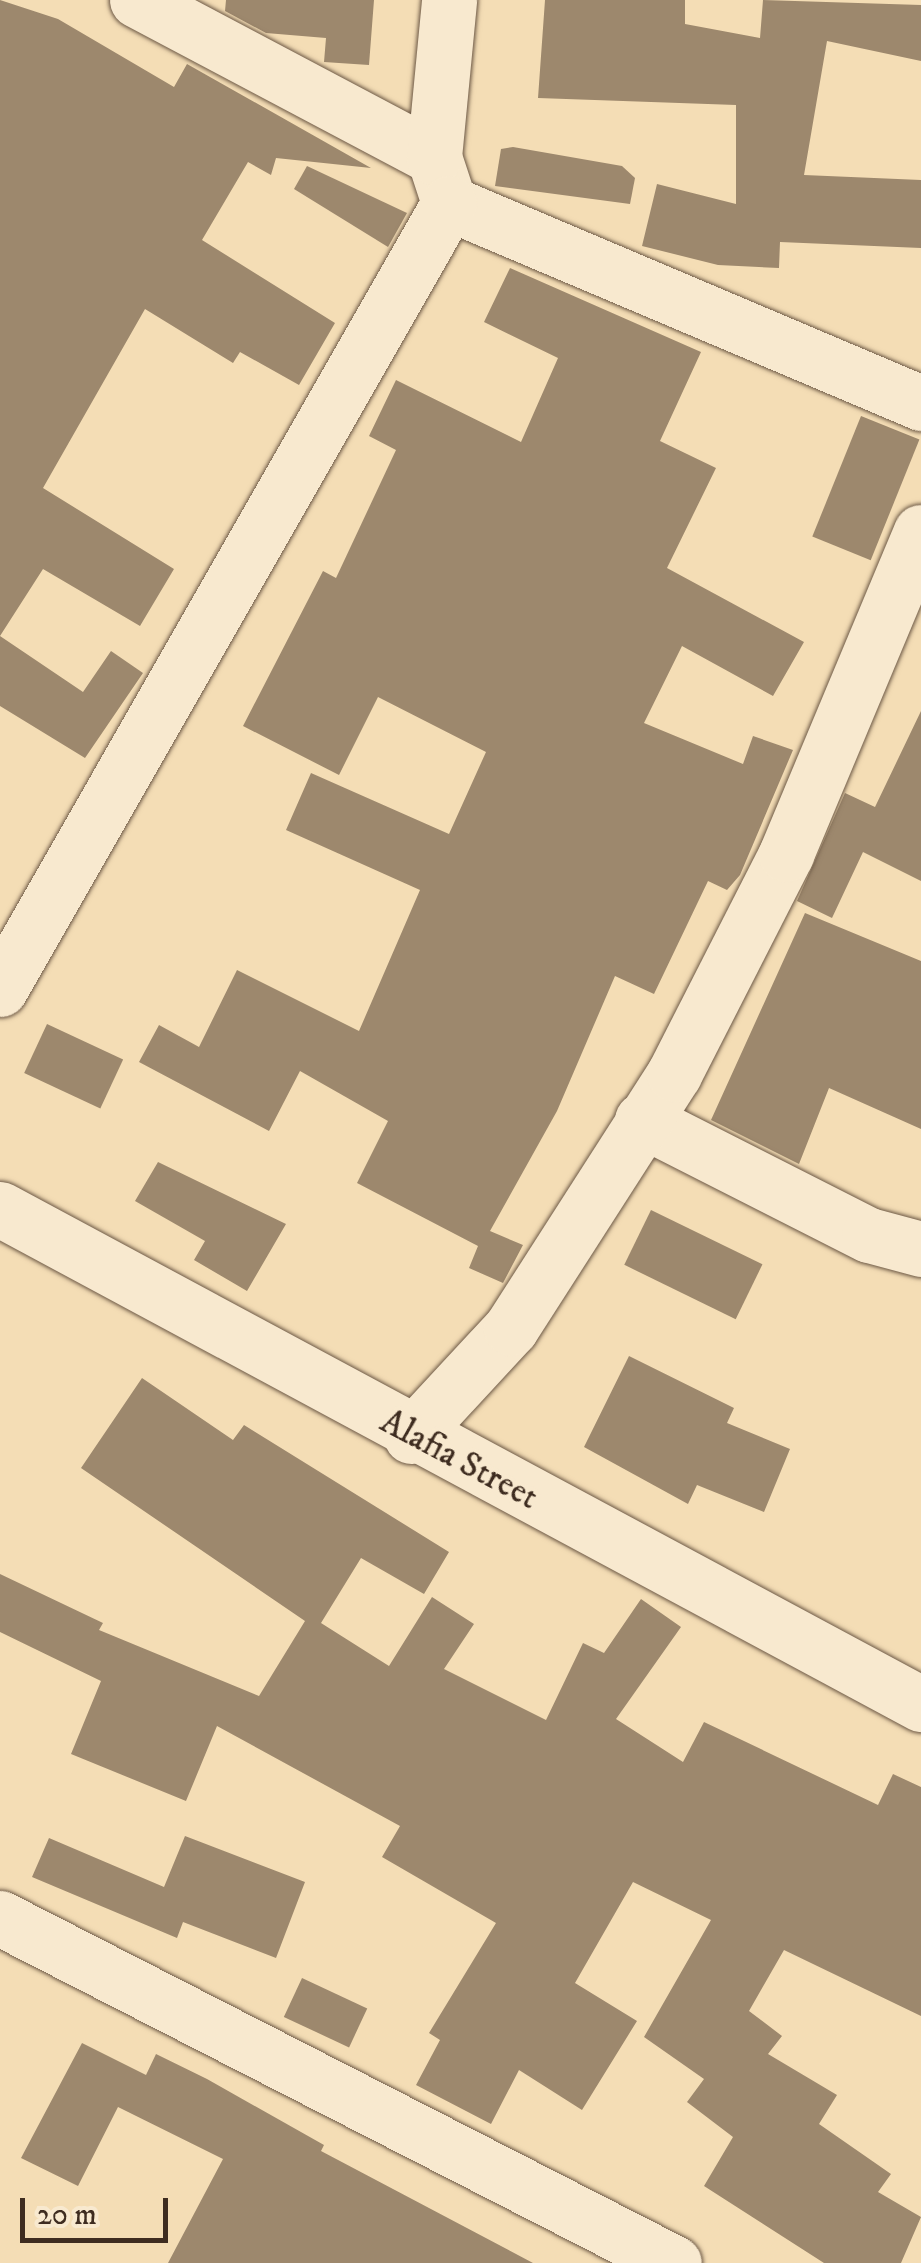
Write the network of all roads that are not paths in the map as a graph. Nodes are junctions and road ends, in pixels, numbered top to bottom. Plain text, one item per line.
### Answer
1 (137, 0) edge
2 (448, 0) edge
3 (441, 180) junction
4 (921, 403) edge
5 (921, 532) edge
6 (0, 989) edge
7 (642, 1120) junction
8 (0, 1209) edge
9 (921, 1249) edge
10 (411, 1436) junction
11 (921, 1704) edge
12 (0, 1918) edge
13 (674, 2263) edge

1 - 3 street
2 - 3 street
3 - 4 street
3 - 6 street
5 - 7 street
7 - 9 street
7 - 10 street
8 - 10 street, Alafia Street
10 - 11 street, Alafia Street
12 - 13 street

